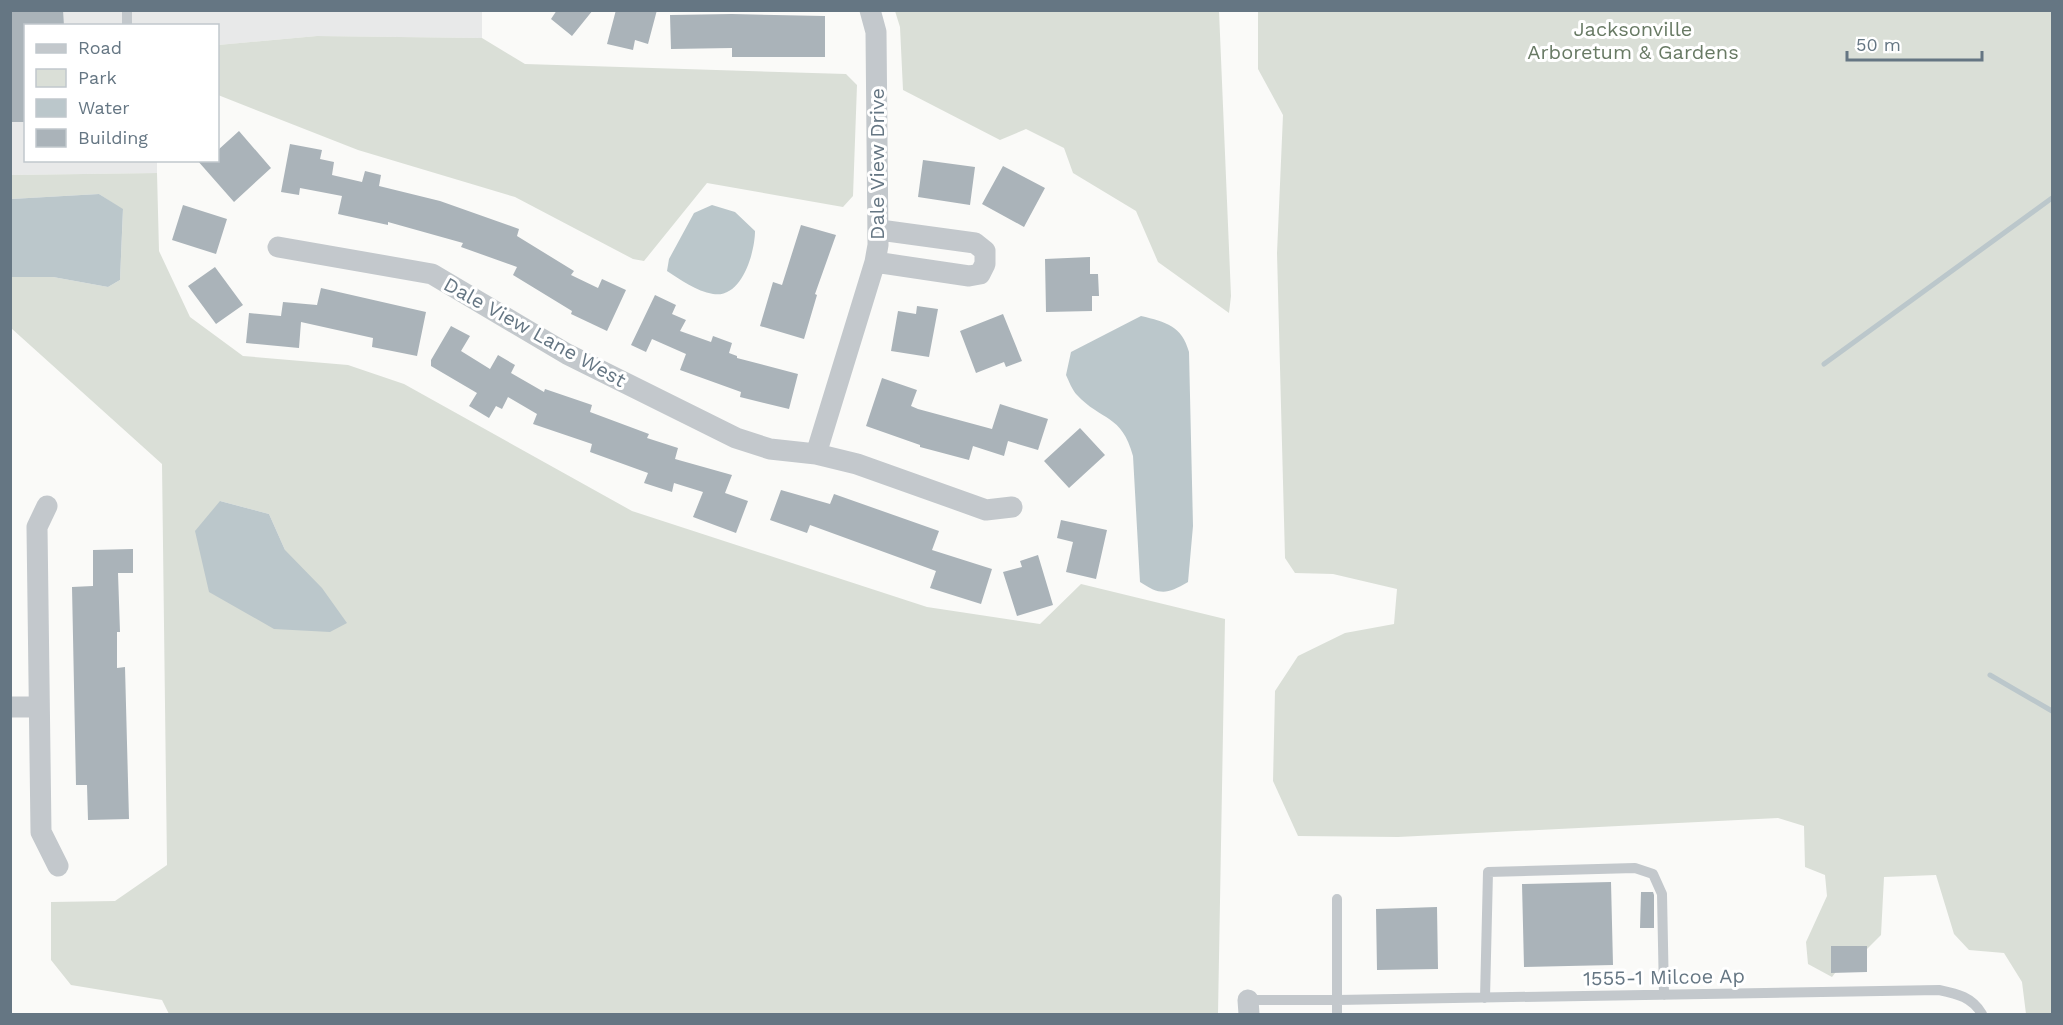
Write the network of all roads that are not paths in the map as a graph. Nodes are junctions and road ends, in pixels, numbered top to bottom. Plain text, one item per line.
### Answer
1 (870, 10) edge
2 (880, 230) junction
3 (278, 247) dead end
4 (876, 262) junction
5 (816, 454) junction
6 (46, 506) dead end
7 (1012, 507) dead end
8 (10, 707) edge
9 (38, 707) junction
10 (58, 866) dead end
11 (1337, 899) dead end
12 (1664, 995) junction
13 (1485, 998) junction
14 (1336, 1000) junction
15 (1248, 1007) edge
16 (1336, 1014) edge
17 (1982, 1014) edge

1 - 2 street, Dale View Drive
2 - 4 street, Dale View Drive
2 - 4 street
3 - 5 street, Dale View Lane West
4 - 5 street, Dale View Drive
5 - 7 street, Dale View Lane West
6 - 9 street
8 - 9 street
9 - 10 street
11 - 14 lane
12 - 13 lane, 1555-1 Milcoe Ap
12 - 13 lane
12 - 17 lane, 1555-1 Milcoe Ap
13 - 14 lane, 1555-1 Milcoe Ap
14 - 15 lane, 1555-1 Milcoe Ap
14 - 16 lane

